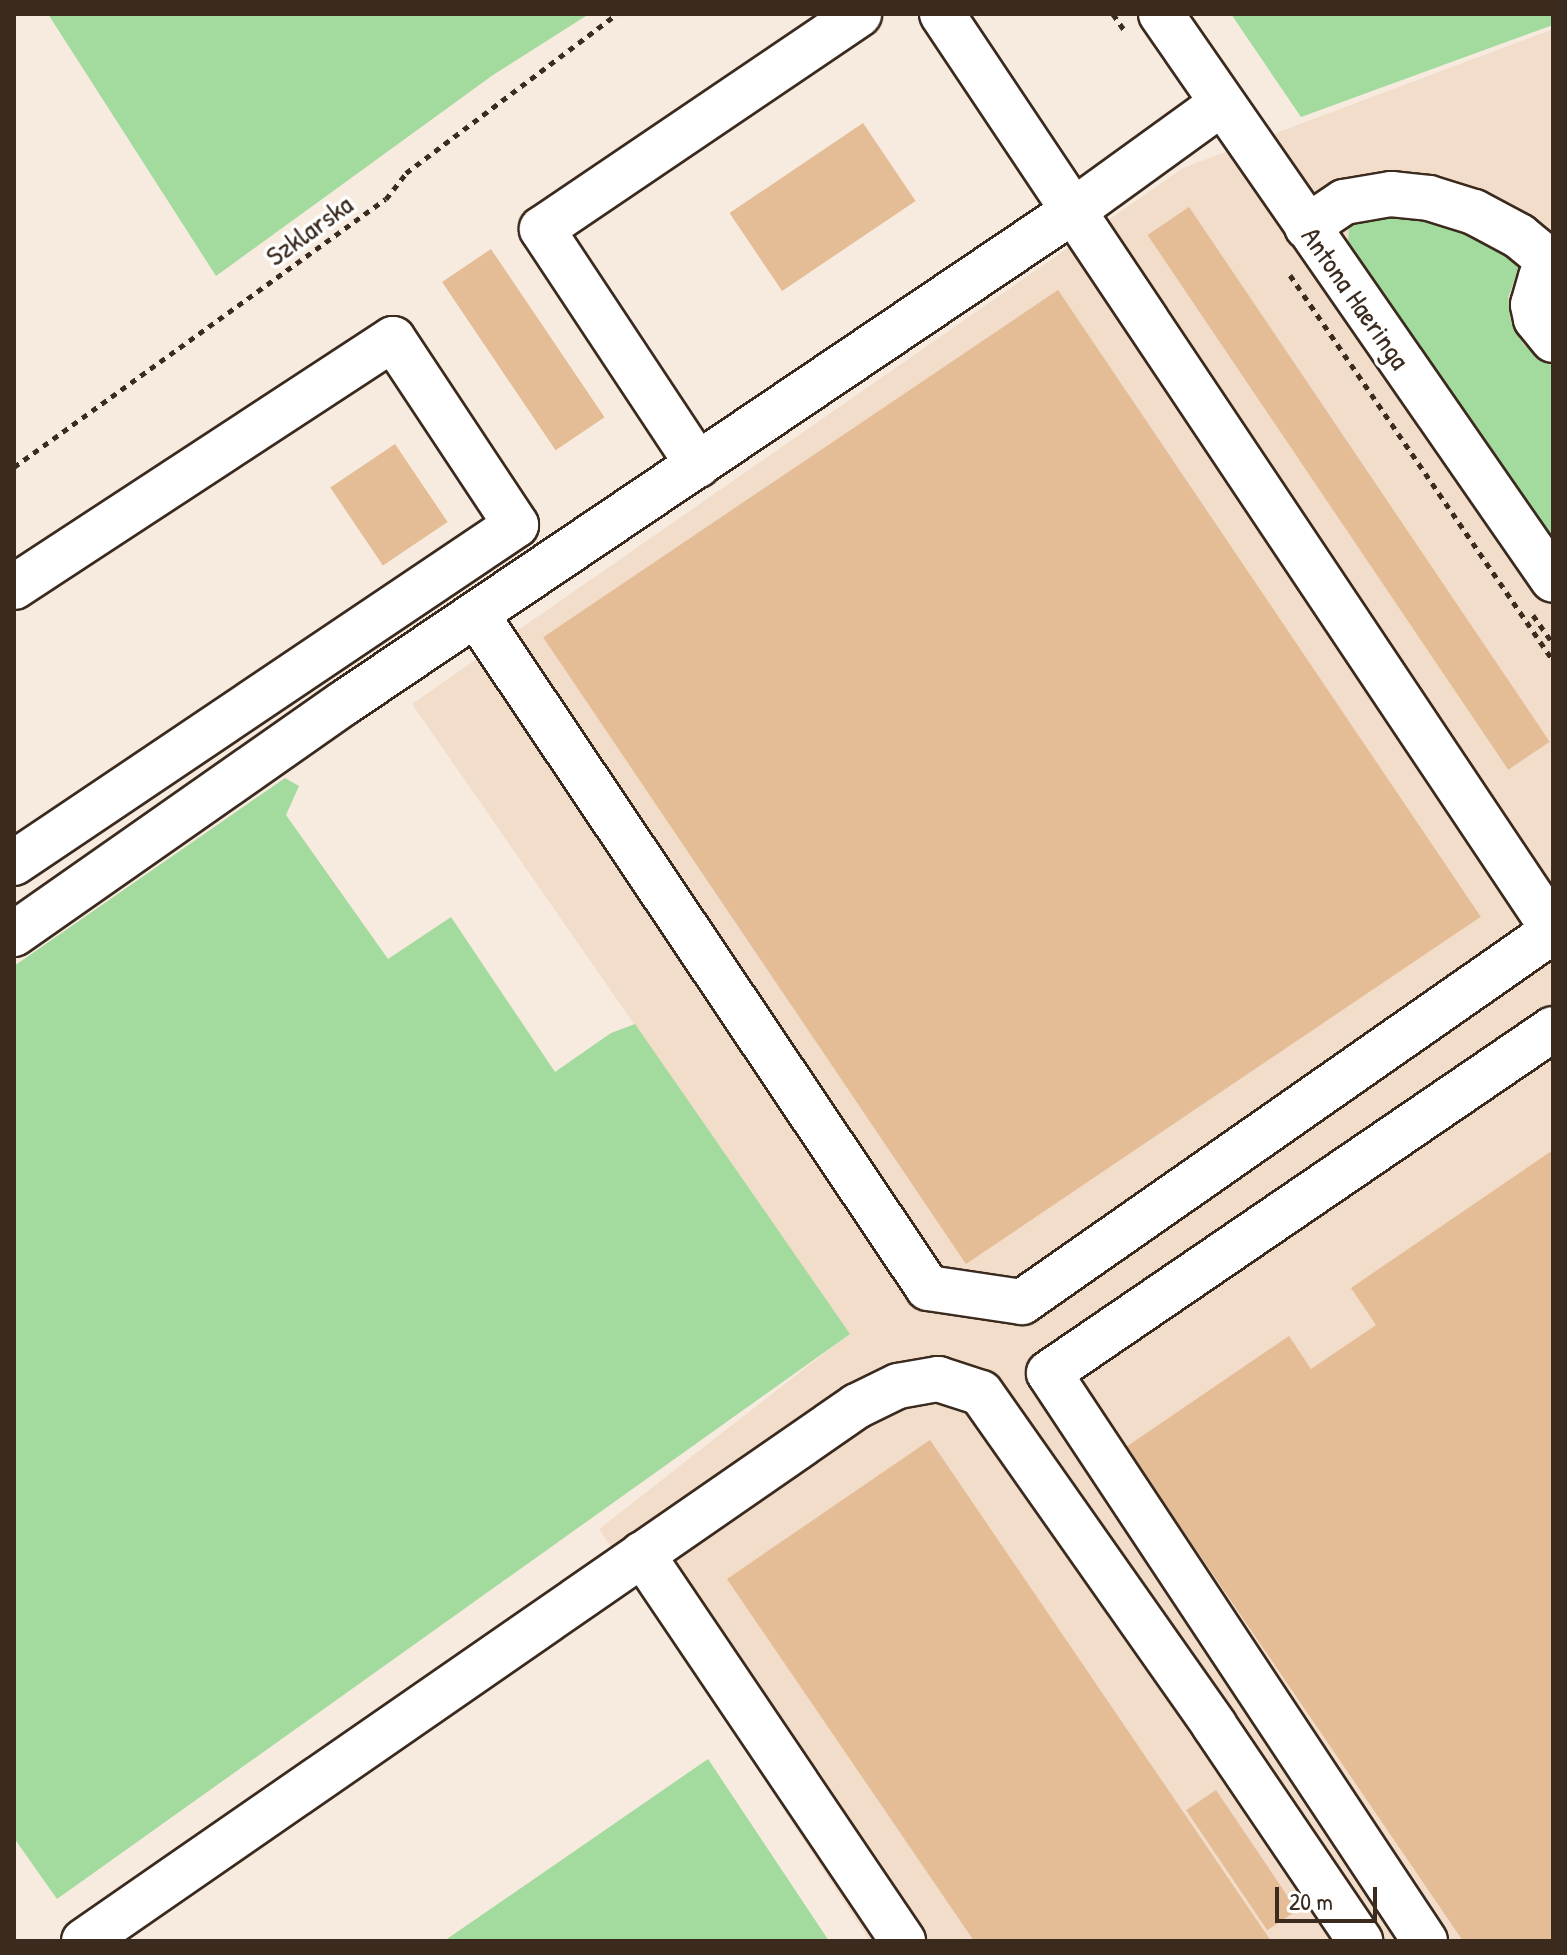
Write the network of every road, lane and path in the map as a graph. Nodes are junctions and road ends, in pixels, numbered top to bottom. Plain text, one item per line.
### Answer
1 (617, 14) edge
2 (859, 14) edge
3 (942, 14) edge
4 (1113, 14) edge
5 (1145, 27) edge
6 (1221, 104) junction
7 (1073, 211) junction
8 (1307, 227) junction
9 (1553, 265) edge
10 (1287, 271) dead end
11 (1553, 340) edge
12 (698, 465) junction
13 (14, 467) edge
14 (1553, 580) edge
15 (14, 587) edge
16 (477, 616) junction
17 (1553, 660) edge
18 (14, 863) edge
19 (1553, 930) edge
20 (14, 934) edge
21 (1553, 1029) edge
22 (642, 1554) junction
23 (84, 1941) edge
24 (903, 1941) edge
25 (1360, 1941) edge
26 (1425, 1941) edge

1 - 13 path, Szklarska
2 - 12 street
3 - 7 street
4 - 5 path
5 - 6 street, Antona Haeringa
6 - 7 street
6 - 8 street, Antona Haeringa
7 - 12 street
7 - 19 street
8 - 9 street
8 - 14 street, Antona Haeringa
9 - 11 street
10 - 17 path
12 - 16 street
15 - 18 street
16 - 19 street
16 - 20 street
21 - 26 street
22 - 23 street
22 - 24 street
22 - 25 street

